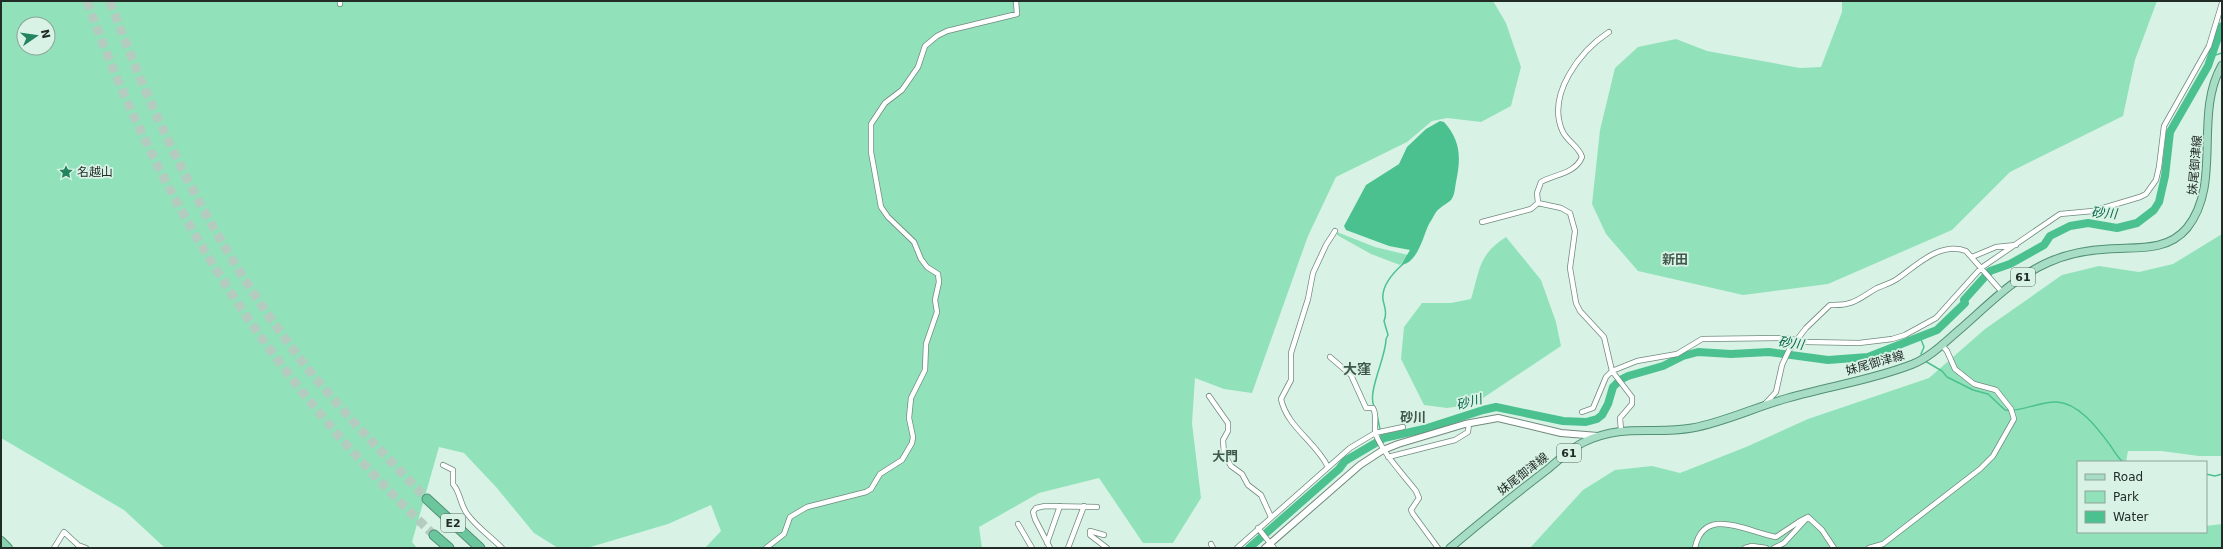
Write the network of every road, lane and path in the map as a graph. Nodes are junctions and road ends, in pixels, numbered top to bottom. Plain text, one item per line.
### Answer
1 (1016, 1) edge
2 (2222, 3) edge
3 (1609, 32) dead end
4 (2222, 65) edge
5 (1538, 203) junction
6 (1482, 222) dead end
7 (1335, 231) dead end
8 (2016, 245) junction
9 (1972, 257) junction
10 (1982, 269) junction
11 (2002, 292) junction
12 (1798, 340) junction
13 (1942, 345) junction
14 (1330, 357) dead end
15 (1613, 372) junction
16 (1209, 396) dead end
17 (1763, 406) junction
18 (1582, 412) dead end
19 (1469, 423) junction
20 (1402, 427) dead end
21 (1622, 430) junction
22 (1378, 432) junction
23 (1602, 436) junction
24 (1382, 448) junction
25 (1388, 457) junction
26 (443, 465) dead end
27 (1328, 467) junction
28 (427, 498) tunnel mouth
29 (1060, 506) junction
30 (1084, 506) junction
31 (1097, 507) dead end
32 (1271, 517) junction
33 (1808, 518) junction
34 (1018, 524) dead end
35 (1259, 528) junction
36 (434, 535) tunnel mouth
37 (1104, 535) dead end
38 (1, 541) edge
39 (1047, 543) junction
40 (1271, 543) edge
41 (8, 548) edge
42 (54, 548) edge
43 (85, 548) edge
44 (449, 548) edge
45 (480, 548) edge
46 (502, 548) edge
47 (766, 548) edge
48 (1032, 548) edge
49 (1050, 548) edge
50 (1068, 548) edge
51 (1107, 548) edge
52 (1237, 548) edge
53 (1264, 548) edge
54 (1438, 548) edge
55 (1450, 548) edge
56 (1695, 548) edge
57 (1745, 548) edge
58 (1766, 548) edge
59 (1774, 548) edge
60 (1834, 548) edge
61 (1869, 548) edge

1 - 47 street
2 - 8 street
3 - 5 street
4 - 11 main road, 妹尾御津線 / 61
5 - 6 street
5 - 15 street
7 - 27 street
8 - 9 street
8 - 10 street
9 - 10 street
9 - 12 street
10 - 11 street
10 - 12 street
11 - 13 main road, 妹尾御津線 / 61
12 - 15 street
12 - 17 street
13 - 17 main road, 妹尾御津線 / 61
13 - 61 street
14 - 22 street
15 - 18 street
15 - 21 street
16 - 32 street
17 - 21 main road, 妹尾御津線 / 61
19 - 23 street
19 - 24 street
19 - 25 street
20 - 22 street
21 - 23 main road, 妹尾御津線 / 61
22 - 24 street
22 - 27 street
23 - 55 main road, 妹尾御津線 / 61
24 - 25 street
24 - 40 street
25 - 54 street
26 - 46 street
27 - 32 street
28 - 45 highway, E2
29 - 30 street
29 - 39 street
29 - 39 street
30 - 31 street
30 - 50 street
32 - 35 street
33 - 56 street
33 - 59 street
33 - 60 street
34 - 48 street
35 - 40 street
35 - 52 street
36 - 44 highway, E2
37 - 51 street
38 - 41 highway
39 - 49 street
40 - 53 street
42 - 43 street
57 - 58 street

